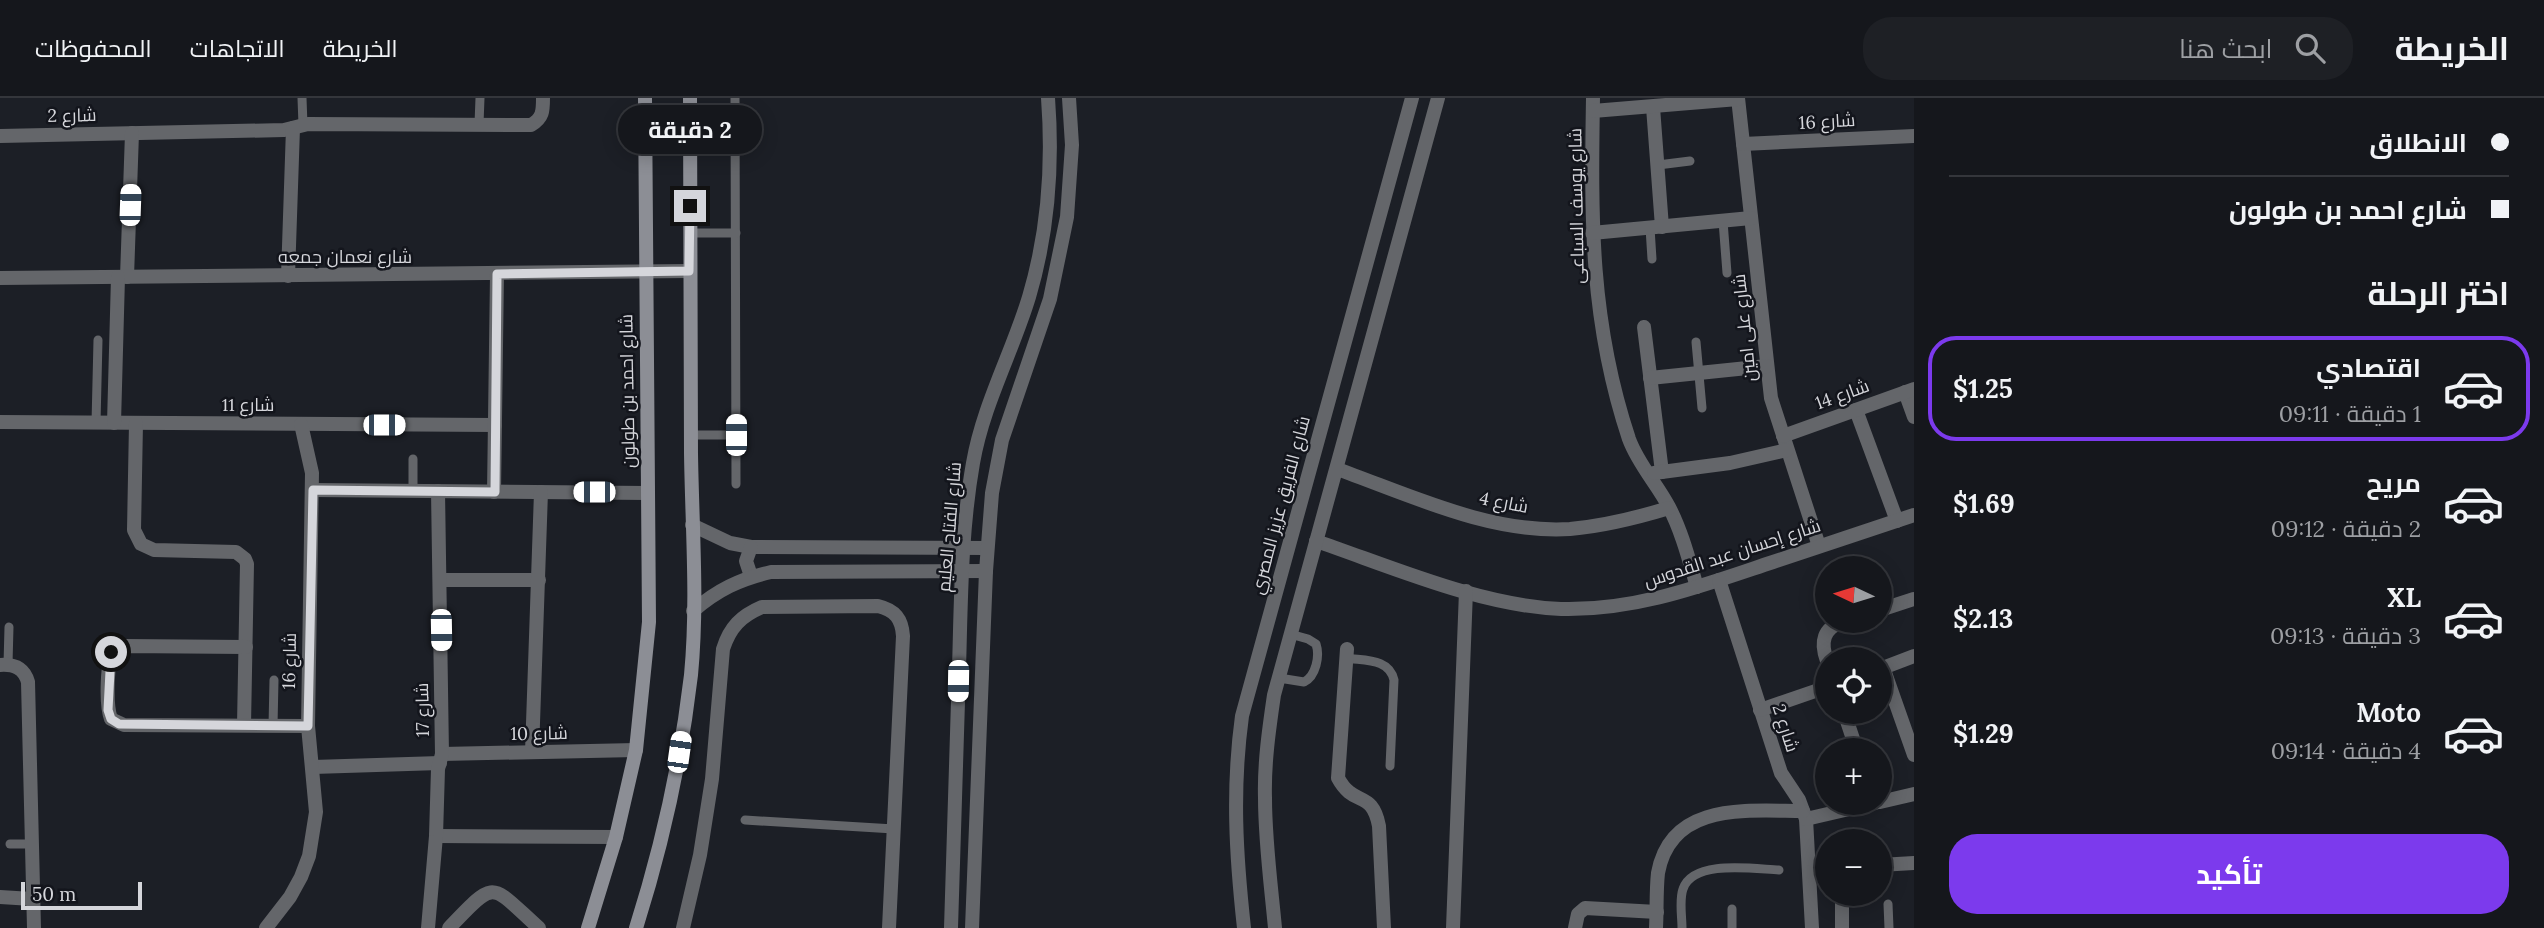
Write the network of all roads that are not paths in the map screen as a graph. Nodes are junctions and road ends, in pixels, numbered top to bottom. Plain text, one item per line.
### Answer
1 (302, 98) edge
2 (480, 98) edge
3 (543, 98) edge
4 (645, 98) edge
5 (690, 98) edge
6 (735, 98) edge
7 (1048, 98) edge
8 (1069, 98) edge
9 (1412, 98) edge
10 (1437, 98) edge
11 (1738, 98) edge
12 (1593, 104) edge
13 (1653, 107) junction
14 (479, 124) junction
15 (298, 127) junction
16 (132, 133) junction
17 (0, 136) edge
18 (1914, 136) edge
19 (1052, 144) junction
20 (1742, 144) junction
21 (1072, 145) junction
22 (1690, 160) dead end
23 (1658, 165) junction
24 (1751, 218) junction
25 (1723, 221) junction
26 (1656, 227) junction
27 (690, 233) junction
28 (736, 233) junction
29 (1592, 233) junction
30 (1374, 236) junction
31 (1399, 243) junction
32 (1652, 259) dead end
33 (689, 271) junction
34 (645, 272) junction
35 (1727, 273) dead end
36 (497, 274) junction
37 (288, 276) junction
38 (122, 277) junction
39 (0, 278) edge
40 (1361, 284) junction
41 (1386, 290) junction
42 (1644, 327) dead end
43 (98, 340) dead end
44 (1696, 342) dead end
45 (1767, 366) junction
46 (1699, 373) junction
47 (1650, 377) junction
48 (1909, 391) edge
49 (1702, 408) dead end
50 (1856, 410) junction
51 (1914, 417) edge
52 (0, 422) edge
53 (96, 422) junction
54 (114, 423) junction
55 (136, 423) junction
56 (301, 424) junction
57 (495, 425) junction
58 (691, 435) junction
59 (736, 435) junction
60 (1785, 443) junction
61 (413, 459) dead end
62 (1337, 469) junction
63 (1655, 473) junction
64 (736, 484) dead end
65 (313, 490) junction
66 (413, 491) junction
67 (438, 491) junction
68 (495, 492) junction
69 (541, 492) junction
70 (647, 493) junction
71 (1669, 508) junction
72 (1914, 515) edge
73 (1897, 521) junction
74 (692, 525) junction
75 (1316, 541) junction
76 (1819, 546) junction
77 (751, 547) junction
78 (899, 548) junction
79 (963, 548) junction
80 (987, 548) junction
81 (908, 571) junction
82 (962, 571) junction
83 (986, 571) junction
84 (751, 576) junction
85 (440, 580) junction
86 (539, 580) junction
87 (1719, 580) junction
88 (1697, 587) junction
89 (1466, 592) junction
90 (1914, 599) edge
91 (1892, 606) edge
92 (693, 611) junction
93 (9, 626) dead end
94 (1290, 634) junction
95 (246, 648) junction
96 (1346, 654) joint
97 (1914, 656) edge
98 (4, 664) edge
99 (1892, 664) edge
100 (1279, 678) junction
101 (274, 680) dead end
102 (1892, 690) edge
103 (1815, 691) edge
104 (1760, 710) junction
105 (1909, 724) edge
106 (244, 725) junction
107 (273, 726) junction
108 (308, 726) junction
109 (635, 750) junction
110 (533, 752) junction
111 (1914, 755) edge
112 (441, 758) junction
113 (1390, 766) dead end
114 (313, 767) junction
115 (1914, 794) edge
116 (1892, 799) edge
117 (1815, 813) edge
118 (1804, 815) junction
119 (745, 820) dead end
120 (894, 829) junction
121 (436, 836) junction
122 (616, 837) junction
123 (10, 844) dead end
124 (32, 844) junction
125 (1914, 863) edge
126 (1892, 864) edge
127 (1779, 870) dead end
128 (1815, 871) edge
129 (1810, 872) junction
130 (0, 897) edge
131 (32, 899) junction
132 (1842, 906) edge
133 (1888, 906) edge
134 (1732, 909) dead end
135 (1657, 912) junction
136 (34, 928) edge
137 (267, 928) edge
138 (428, 928) edge
139 (449, 928) edge
140 (539, 928) edge
141 (588, 928) edge
142 (636, 928) edge
143 (683, 928) edge
144 (889, 928) edge
145 (951, 928) edge
146 (972, 928) edge
147 (1244, 928) edge
148 (1275, 928) edge
149 (1384, 928) edge
150 (1453, 928) edge
151 (1576, 928) edge
152 (1656, 928) edge
153 (1682, 928) edge
154 (1732, 928) edge
155 (1812, 928) edge
156 (1842, 928) edge
157 (1889, 928) edge

1 - 15 lane
2 - 14 lane
3 - 14 street, شارع 2
4 - 34 street, شارع احمد بن طولون
5 - 27 street
6 - 28 lane
7 - 19 street, شارع الفتاح العليم
8 - 21 street
9 - 30 street, شارع الفريق عزيز المصري
10 - 31 street
11 - 13 street
11 - 20 street, شارع على امين
12 - 13 street
12 - 29 street, شارع يوسف السباعى
13 - 23 street
14 - 15 street, شارع 2
15 - 16 street, شارع 2
15 - 37 street
16 - 17 street, شارع 2
16 - 38 street
18 - 20 street, شارع 16
19 - 21 street
19 - 79 street, شارع الفتاح العليم
20 - 24 street, شارع على امين
21 - 80 street
22 - 23 lane
23 - 26 street
24 - 25 street
24 - 45 street, شارع على امين
25 - 26 street
25 - 35 lane
26 - 29 street
26 - 32 lane
27 - 28 lane
27 - 33 street
28 - 59 lane
29 - 63 street, شارع يوسف السباعى
30 - 31 street
30 - 40 street, شارع الفريق عزيز المصري
31 - 41 street
33 - 34 street, شارع نعمان جمعه
33 - 58 street
34 - 36 street, شارع نعمان جمعه
34 - 70 street, شارع احمد بن طولون
36 - 37 street, شارع نعمان جمعه
36 - 57 street
37 - 38 street, شارع نعمان جمعه
38 - 39 street, شارع نعمان جمعه
38 - 54 street
40 - 41 street
40 - 147 street, شارع الفريق عزيز المصري
41 - 62 street
42 - 47 street
43 - 53 lane
44 - 46 lane
45 - 46 street
45 - 60 street, شارع على امين
46 - 47 street
46 - 49 lane
47 - 63 street
48 - 50 street, شارع 14
48 - 51 street
50 - 60 street, شارع 14
50 - 73 street
52 - 53 street, شارع 11
53 - 54 street, شارع 11
54 - 55 street, شارع 11
55 - 56 street, شارع 11
55 - 95 street
56 - 57 street, شارع 11
56 - 65 street, شارع 16
57 - 68 street
58 - 59 lane
58 - 74 street
59 - 64 lane
60 - 63 street, شارع 14
60 - 76 street, شارع على امين
61 - 66 lane
62 - 71 street, شارع 4
62 - 75 street
63 - 71 street, شارع يوسف السباعى
65 - 66 street
65 - 108 street, شارع 16
66 - 67 street
67 - 68 street
67 - 85 street, شارع 17
68 - 69 street
69 - 70 street
69 - 86 street
70 - 109 street, شارع احمد بن طولون
71 - 88 street, شارع يوسف السباعى
72 - 73 street, شارع إحسان عبد القدوس
73 - 76 street, شارع إحسان عبد القدوس
74 - 77 street
74 - 92 street
75 - 89 street, شارع إحسان عبد القدوس
75 - 94 street
76 - 87 street, شارع إحسان عبد القدوس
77 - 78 street
77 - 84 street
78 - 79 street
78 - 81 street
79 - 80 street
79 - 82 street, شارع الفتاح العليم
80 - 83 street
81 - 82 street
81 - 84 street
82 - 83 street
82 - 145 street, شارع الفتاح العليم
83 - 146 street
84 - 92 street
85 - 86 street
85 - 112 street, شارع 17
86 - 110 street
87 - 88 street, شارع إحسان عبد القدوس
87 - 104 street, شارع 2
88 - 89 street, شارع إحسان عبد القدوس
89 - 150 street
90 - 91 street
92 - 142 street
93 - 98 lane
94 - 100 street
94 - 100 lane
95 - 106 street
95 - 106 street
96 - 113 lane
96 - 149 street
97 - 99 street
98 - 124 street
100 - 148 street
101 - 107 lane
102 - 105 street
103 - 104 street
104 - 118 street, شارع 2
105 - 111 street
106 - 107 street
107 - 108 street
108 - 114 street, شارع 16
109 - 110 street, شارع 10
109 - 122 street, شارع احمد بن طولون
110 - 112 street, شارع 10
112 - 114 street, شارع 10
112 - 121 street, شارع 17
114 - 137 street, شارع 16
115 - 116 street
117 - 118 street
118 - 129 street, شارع 2
118 - 135 street
119 - 120 lane
120 - 143 street
120 - 144 street
121 - 122 street
121 - 138 street, شارع 17
122 - 141 street, شارع احمد بن طولون
123 - 124 lane
124 - 131 street
125 - 126 street
127 - 153 lane
128 - 129 street
129 - 155 street, شارع 2
130 - 131 street
131 - 136 street
132 - 156 street
133 - 157 lane
134 - 154 lane
135 - 151 street
135 - 152 street
139 - 140 street

